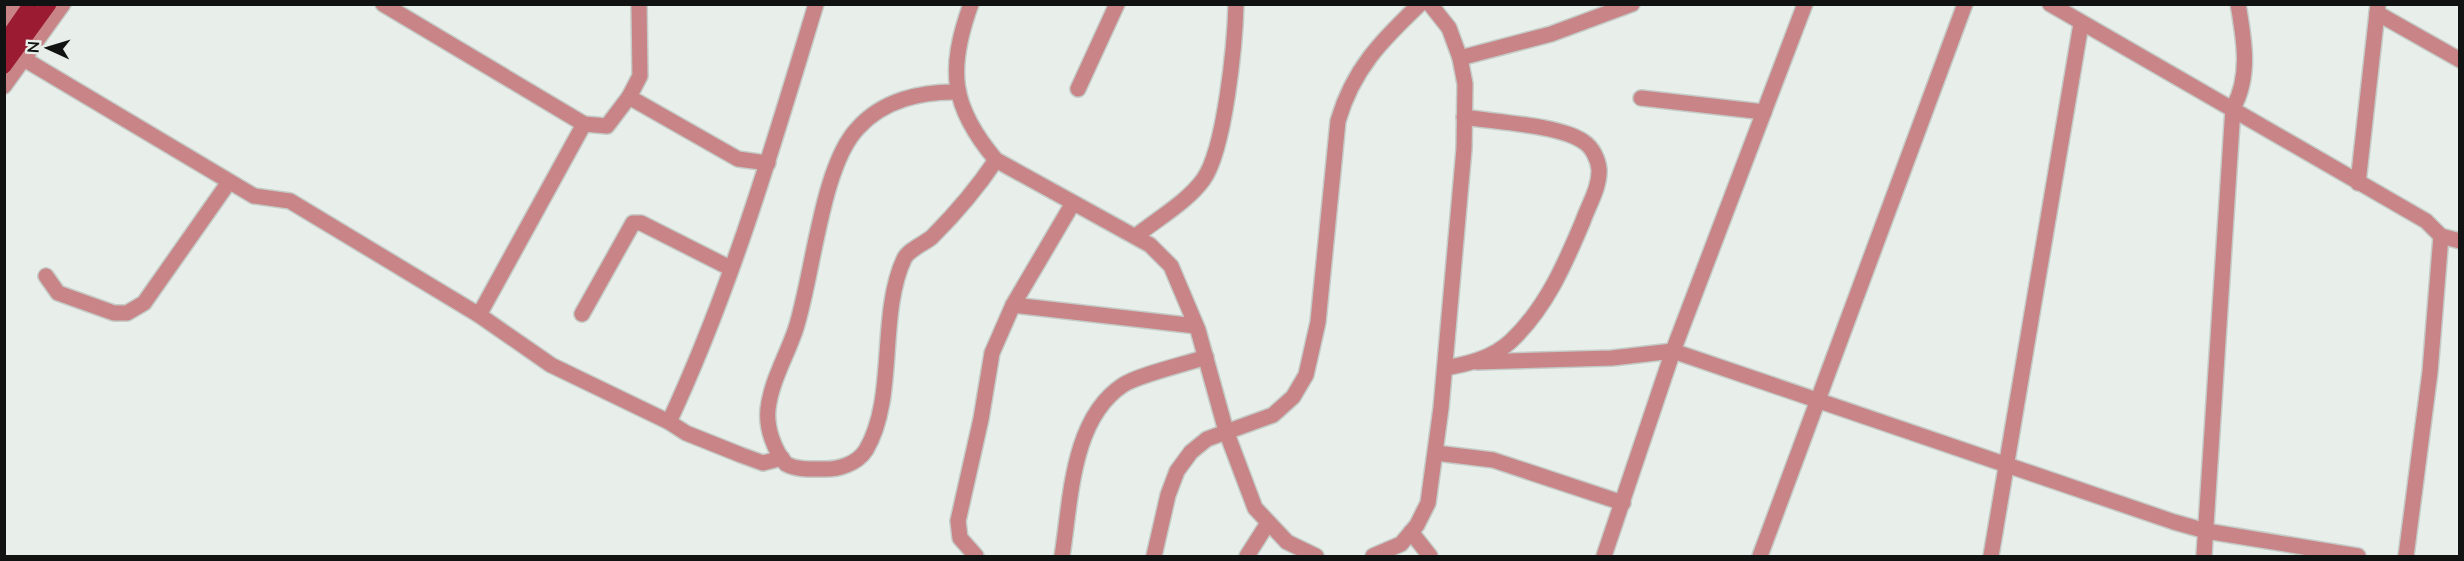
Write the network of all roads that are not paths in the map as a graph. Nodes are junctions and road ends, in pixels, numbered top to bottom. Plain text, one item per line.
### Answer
1 (15, 4) edge
2 (31, 4) edge
3 (50, 4) edge
4 (63, 4) edge
5 (383, 4) edge
6 (639, 4) edge
7 (816, 4) edge
8 (971, 4) edge
9 (1118, 4) edge
10 (1236, 4) edge
11 (1420, 4) edge
12 (1430, 4) edge
13 (1632, 4) edge
14 (1805, 4) edge
15 (1965, 4) edge
16 (2050, 4) edge
17 (2238, 4) edge
18 (2377, 9) edge
19 (4, 19) edge
20 (2081, 24) junction
21 (4, 42) edge
22 (1460, 58) junction
23 (24, 59) junction
24 (2460, 60) edge
25 (4, 66) edge
26 (4, 86) edge
27 (1078, 89) dead end
28 (958, 92) junction
29 (630, 97) junction
30 (1641, 98) dead end
31 (2233, 108) junction
32 (1764, 112) junction
33 (1464, 117) junction
34 (584, 124) junction
35 (996, 160) junction
36 (768, 163) junction
37 (229, 182) junction
38 (2358, 183) junction
39 (1073, 203) junction
40 (1136, 236) junction
41 (2441, 236) junction
42 (2460, 241) edge
43 (730, 268) junction
44 (46, 276) dead end
45 (1013, 305) junction
46 (582, 314) dead end
47 (479, 315) junction
48 (1196, 326) junction
49 (1673, 351) junction
50 (1206, 357) junction
51 (1477, 362) junction
52 (1445, 368) junction
53 (1816, 400) junction
54 (669, 422) junction
55 (1226, 431) junction
56 (1436, 453) junction
57 (782, 458) junction
58 (2007, 466) junction
59 (1623, 503) junction
60 (1269, 523) junction
61 (2206, 531) junction
62 (1412, 532) junction
63 (976, 556) edge
64 (1062, 556) edge
65 (1154, 556) edge
66 (1247, 556) edge
67 (1316, 556) edge
68 (1373, 556) edge
69 (1430, 556) edge
70 (1604, 556) edge
71 (1760, 556) edge
72 (1991, 556) edge
73 (2204, 556) edge
74 (2358, 556) edge
75 (2406, 556) edge

1 - 19 street
2 - 21 main road
3 - 25 main road
4 - 23 street
5 - 34 street
6 - 29 street
7 - 36 street
8 - 28 street
9 - 27 street
10 - 40 street
11 - 55 street
12 - 22 street
13 - 22 street
14 - 32 street
15 - 53 street
16 - 20 street
17 - 31 street
18 - 24 street
18 - 38 street
20 - 31 street
20 - 58 street
22 - 33 street
23 - 26 street
23 - 37 street
28 - 35 street
28 - 57 street
29 - 34 street
29 - 36 street
30 - 32 street
31 - 38 street
31 - 61 street
32 - 49 street
33 - 51 street
33 - 52 street
34 - 47 street
35 - 39 street
35 - 57 street
36 - 43 street
37 - 44 street
37 - 47 street
38 - 41 street
39 - 40 street
39 - 45 street
40 - 48 street
41 - 42 street
41 - 75 street
43 - 46 street
43 - 54 street
45 - 48 street
45 - 63 street
47 - 54 street
48 - 50 street
49 - 51 street
49 - 53 street
49 - 59 street
50 - 55 street
50 - 64 street
51 - 52 street
52 - 56 street
53 - 58 street
53 - 71 street
54 - 57 street
55 - 60 street
55 - 65 street
56 - 59 street
56 - 62 street
58 - 61 street
58 - 72 street
59 - 70 street
60 - 66 street
60 - 67 street
61 - 73 street
61 - 74 street
62 - 68 street
62 - 69 street

